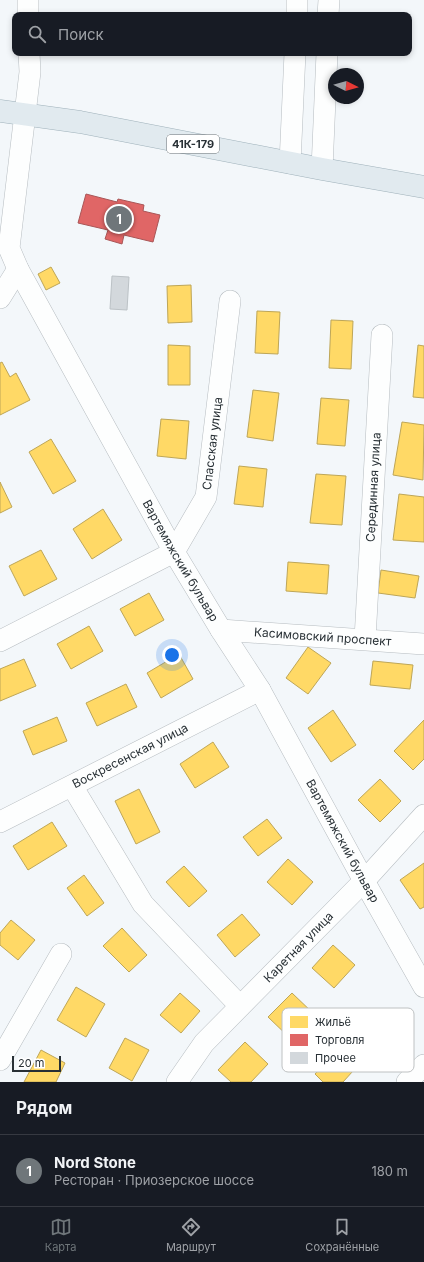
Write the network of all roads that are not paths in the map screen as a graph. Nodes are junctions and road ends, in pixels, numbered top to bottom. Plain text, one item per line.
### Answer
1 (28, 0) edge
2 (298, 0) edge
3 (329, 0) edge
4 (28, 12) edge
5 (297, 12) edge
6 (328, 12) edge
7 (29, 56) edge
8 (295, 56) edge
9 (327, 56) edge
10 (0, 111) edge
11 (25, 114) junction
12 (290, 163) junction
13 (322, 169) junction
14 (424, 187) edge
15 (18, 269) junction
16 (0, 298) edge
17 (230, 300) dead end
18 (382, 335) dead end
19 (174, 552) junction
20 (221, 630) junction
21 (365, 639) junction
22 (0, 641) edge
23 (424, 644) edge
24 (260, 690) junction
25 (72, 786) junction
26 (424, 815) edge
27 (0, 822) edge
28 (364, 881) junction
29 (61, 954) dead end
30 (424, 987) edge
31 (240, 1006) junction
32 (0, 1060) edge
33 (424, 1065) edge
34 (177, 1082) edge
35 (407, 1082) edge

1 - 4 street
2 - 5 street
3 - 6 street
7 - 11 street, Вартемяжский бульвар
8 - 12 street
9 - 13 street
10 - 11 main road, 41К-179
11 - 12 main road, 41К-179
11 - 15 street, Вартемяжский бульвар
12 - 13 main road, 41К-179
13 - 14 main road, 41К-179
15 - 16 street
15 - 19 street, Вартемяжский бульвар
17 - 19 street, Спасская улица
18 - 21 street, Серединная улица
19 - 20 street, Вартемяжский бульвар
19 - 22 street
20 - 21 street, Касимовский проспект
20 - 24 street, Вартемяжский бульвар
21 - 23 street, Касимовский проспект
24 - 25 street, Воскресенская улица
24 - 28 street, Вартемяжский бульвар
25 - 27 street, Воскресенская улица
25 - 31 street
26 - 28 street, Каретная улица
28 - 30 street, Вартемяжский бульвар
28 - 31 street, Каретная улица
29 - 32 street
31 - 34 street, Каретная улица
33 - 35 street

